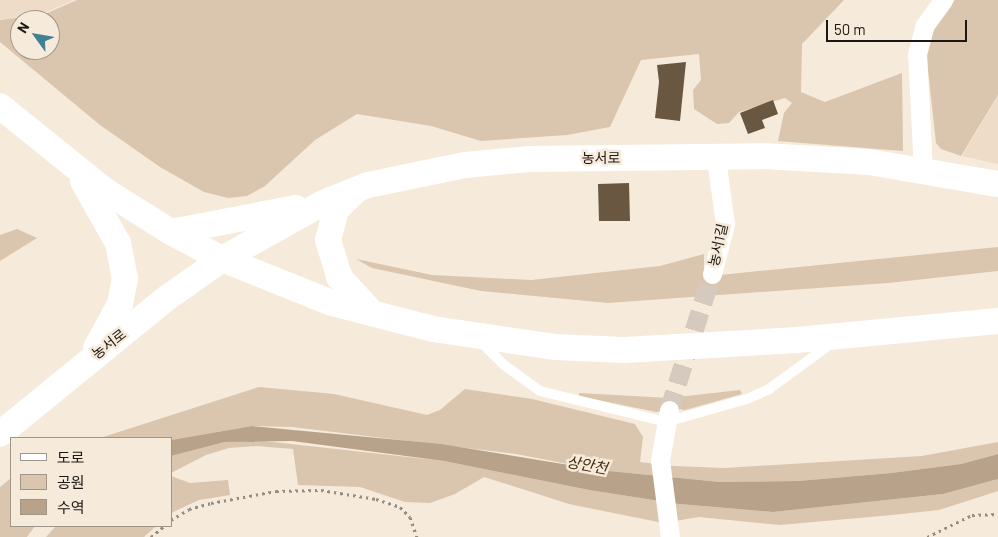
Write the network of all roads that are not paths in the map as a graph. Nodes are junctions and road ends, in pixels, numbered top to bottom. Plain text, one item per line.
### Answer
1 (943, 0) edge
2 (0, 106) edge
3 (716, 158) junction
4 (69, 163) junction
5 (923, 171) junction
6 (998, 184) edge
7 (357, 190) junction
8 (324, 203) junction
9 (170, 232) junction
10 (222, 259) junction
11 (712, 274) tunnel mouth
12 (376, 316) junction
13 (998, 321) edge
14 (840, 336) junction
15 (475, 337) junction
16 (90, 360) junction
17 (667, 416) junction
18 (0, 434) edge
19 (669, 530) edge

1 - 5 street
2 - 4 street
3 - 5 street, 농서로
3 - 7 street, 농서로
3 - 11 street, 농서1길
4 - 9 street
4 - 16 street
5 - 6 street, 농서로
7 - 8 street, 농서로
7 - 12 street
8 - 9 street
8 - 10 street, 농서로
9 - 10 street
10 - 12 street
10 - 16 street, 농서로
12 - 15 street
13 - 14 street
14 - 15 street
14 - 17 lane
15 - 17 lane
16 - 18 street, 농서로
17 - 19 street

